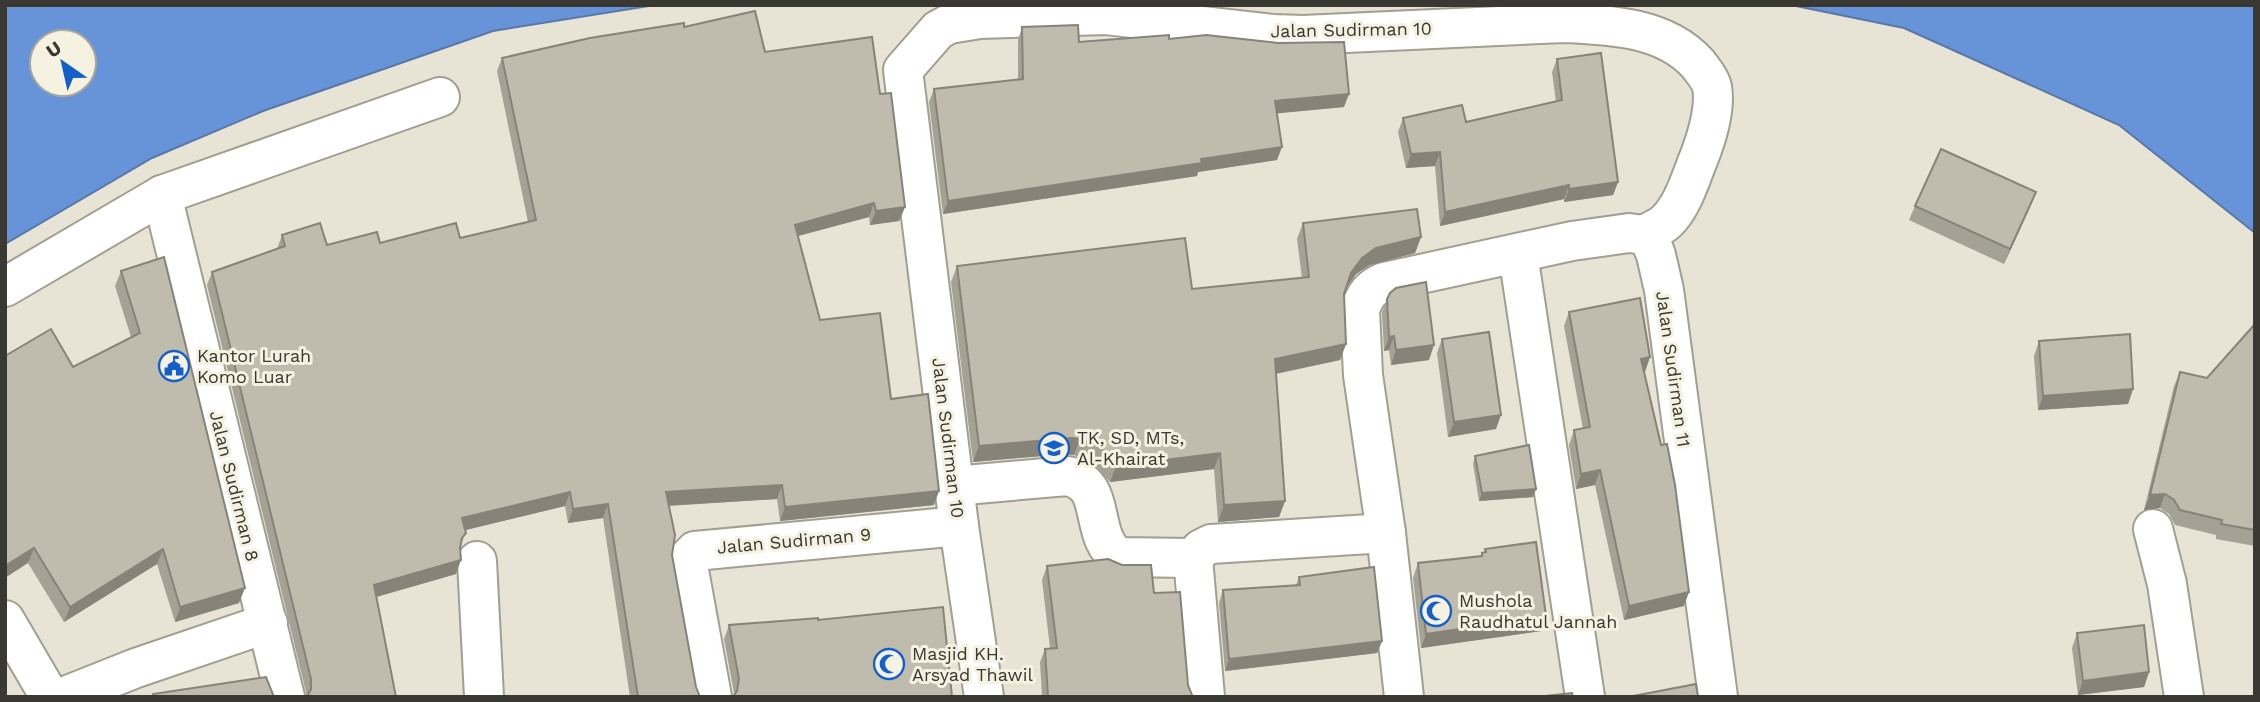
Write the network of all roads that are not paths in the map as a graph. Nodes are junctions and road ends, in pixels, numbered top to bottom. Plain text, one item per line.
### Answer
1 (440, 97) dead end
2 (162, 195) junction
3 (1644, 235) junction
4 (1518, 254) junction
5 (5, 287) edge
6 (954, 486) junction
7 (959, 526) junction
8 (2152, 529) dead end
9 (1386, 533) junction
10 (1194, 558) junction
11 (477, 561) dead end
12 (5, 620) edge
13 (268, 623) junction
14 (138, 682) edge
15 (50, 697) edge
16 (63, 697) edge
17 (285, 697) edge
18 (484, 697) edge
19 (712, 697) edge
20 (984, 697) edge
21 (1205, 697) edge
22 (1404, 697) edge
23 (1586, 697) edge
24 (1718, 697) edge
25 (2184, 697) edge

1 - 2 street
2 - 5 street
2 - 13 street, Jalan Sudirman 8
3 - 4 street
3 - 6 street, Jalan Sudirman 10
3 - 24 street, Jalan Sudirman 11
4 - 9 street
4 - 23 street
6 - 7 street, Jalan Sudirman 10
6 - 10 street
7 - 19 street, Jalan Sudirman 9
7 - 20 street, Jalan Sudirman 10
8 - 25 street
9 - 10 street
9 - 22 street
10 - 21 street
11 - 18 street
12 - 15 street
13 - 14 street
13 - 17 street, Jalan Sudirman 8
14 - 16 street

